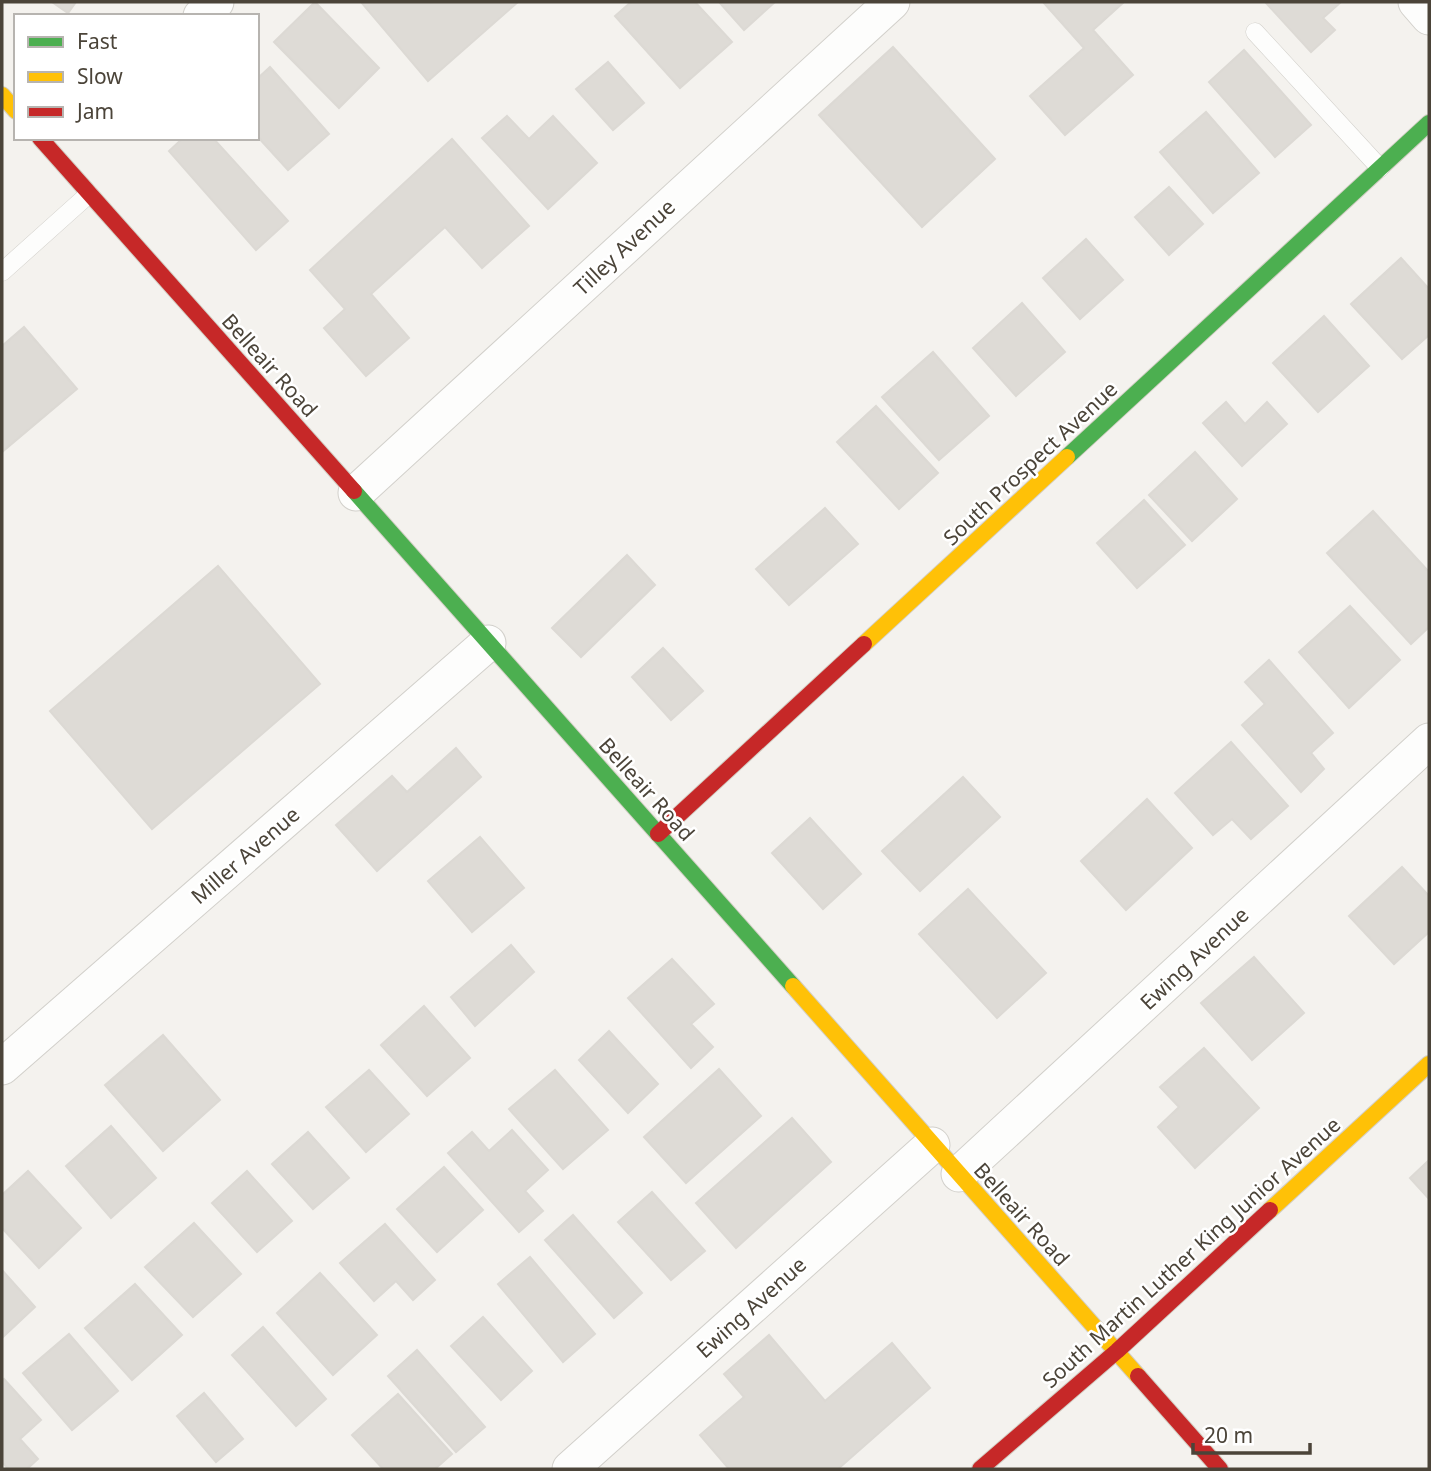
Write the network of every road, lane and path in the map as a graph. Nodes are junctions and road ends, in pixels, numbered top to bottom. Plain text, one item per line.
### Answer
1 (216, 2) edge
2 (892, 2) edge
3 (1416, 2) edge
4 (203, 14) edge
5 (1429, 17) edge
6 (1255, 32) dead end
7 (2, 95) edge
8 (14, 109) edge
9 (1429, 123) edge
10 (53, 143) edge
11 (1380, 168) junction
12 (89, 194) junction
13 (2, 272) edge
14 (356, 493) junction
15 (488, 643) junction
16 (1429, 741) edge
17 (658, 834) junction
18 (1429, 1064) edge
19 (2, 1067) edge
20 (933, 1145) junction
21 (958, 1174) junction
22 (1117, 1351) junction
23 (570, 1469) edge
24 (980, 1469) edge
25 (1220, 1469) edge

1 - 4 street
2 - 14 street, Tilley Avenue
3 - 5 street
6 - 11 lane
7 - 8 main road
9 - 11 main road, South Prospect Avenue
10 - 12 main road, Belleair Road
11 - 17 main road, South Prospect Avenue
12 - 13 lane
12 - 14 main road, Belleair Road
14 - 15 main road, Belleair Road
15 - 17 main road, Belleair Road
15 - 19 street, Miller Avenue
16 - 21 street, Ewing Avenue
17 - 20 main road, Belleair Road
18 - 22 main road, South Martin Luther King Junior Avenue
20 - 21 main road, Belleair Road
20 - 23 street, Ewing Avenue
21 - 22 main road, Belleair Road
22 - 24 main road, South Martin Luther King Junior Avenue
22 - 25 main road, Belleair Road

